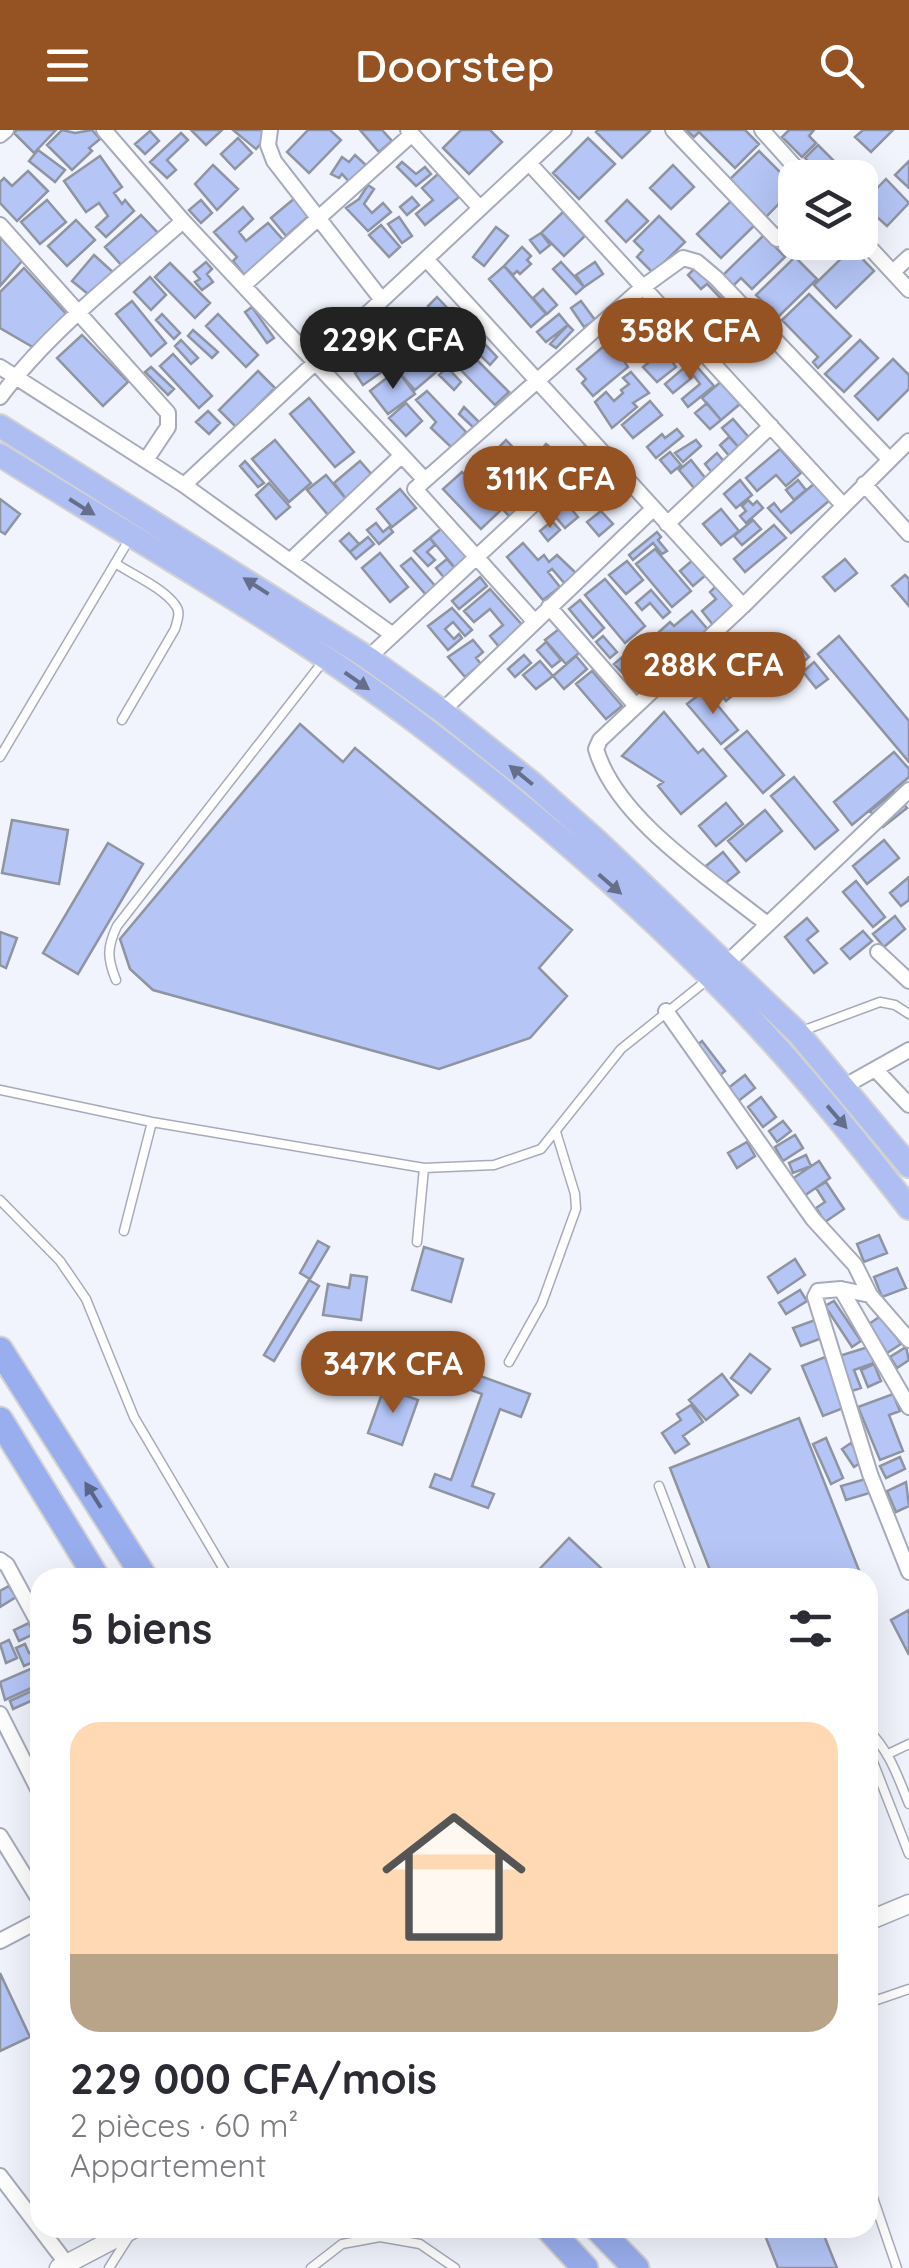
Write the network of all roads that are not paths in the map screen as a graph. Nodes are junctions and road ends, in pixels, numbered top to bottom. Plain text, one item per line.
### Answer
1 (6, 130) edge
2 (104, 130) edge
3 (270, 130) edge
4 (564, 130) edge
5 (673, 130) edge
6 (762, 130) edge
7 (410, 132) edge
8 (0, 136) edge
9 (789, 160) edge
10 (528, 163) junction
11 (480, 208) junction
12 (317, 220) junction
13 (184, 221) junction
14 (0, 225) edge
15 (778, 238) edge
16 (878, 256) edge
17 (909, 257) edge
18 (426, 259) junction
19 (893, 272) junction
20 (244, 285) junction
21 (643, 287) junction
22 (909, 290) edge
23 (382, 300) junction
24 (80, 313) junction
25 (315, 362) junction
26 (0, 367) edge
27 (16, 376) junction
28 (538, 381) junction
29 (0, 397) edge
30 (0, 426) edge
31 (770, 426) junction
32 (909, 441) edge
33 (596, 446) junction
34 (0, 455) edge
35 (401, 456) junction
36 (146, 460) junction
37 (889, 460) junction
38 (424, 479) junction
39 (184, 484) junction
40 (864, 484) junction
41 (843, 505) junction
42 (653, 509) junction
43 (667, 524) junction
44 (909, 534) edge
45 (130, 537) junction
46 (475, 556) junction
47 (292, 559) junction
48 (115, 563) junction
49 (744, 606) junction
50 (548, 607) junction
51 (534, 620) junction
52 (392, 635) junction
53 (325, 658) junction
54 (368, 658) junction
55 (636, 706) junction
56 (442, 710) junction
57 (122, 720) dead end
58 (0, 758) edge
59 (909, 790) edge
60 (767, 924) junction
61 (878, 952) dead end
62 (718, 971) junction
63 (116, 980) dead end
64 (909, 981) edge
65 (666, 1012) junction
66 (909, 1014) edge
67 (798, 1033) junction
68 (909, 1050) edge
69 (876, 1069) junction
70 (843, 1087) junction
71 (0, 1090) edge
72 (909, 1105) edge
73 (152, 1122) junction
74 (556, 1132) junction
75 (909, 1166) edge
76 (424, 1168) junction
77 (0, 1200) edge
78 (909, 1208) edge
79 (124, 1231) dead end
80 (417, 1242) dead end
81 (841, 1289) junction
82 (870, 1295) junction
83 (909, 1340) edge
84 (0, 1350) edge
85 (509, 1362) dead end
86 (909, 1406) edge
87 (0, 1420) edge
88 (658, 1486) dead end
89 (0, 1560) edge
90 (92, 1568) edge
91 (139, 1568) edge
92 (223, 1568) edge
93 (690, 1568) edge
94 (909, 1572) edge
95 (30, 1608) edge
96 (0, 1714) edge
97 (878, 1739) edge
98 (909, 1744) edge
99 (888, 1754) junction
100 (30, 1772) edge
101 (878, 1775) edge
102 (909, 1804) edge
103 (0, 1836) edge
104 (909, 1854) edge
105 (30, 1885) edge
106 (909, 1905) edge
107 (878, 1917) edge
108 (30, 1925) edge
109 (0, 1941) edge
110 (909, 1990) edge
111 (878, 2000) edge
112 (0, 2176) edge
113 (878, 2212) edge
114 (30, 2219) edge
115 (43, 2238) edge
116 (99, 2238) edge
117 (128, 2238) edge
118 (375, 2238) edge
119 (386, 2238) edge
120 (557, 2238) edge
121 (607, 2238) edge
122 (63, 2266) edge
123 (109, 2268) edge
124 (311, 2268) edge
125 (455, 2268) edge
126 (585, 2268) edge
127 (636, 2268) edge
128 (897, 2268) edge

1 - 8 street
2 - 13 street
3 - 12 street
4 - 10 street
5 - 15 street
6 - 9 street
7 - 11 street
7 - 12 street
10 - 11 street
10 - 21 street
11 - 18 street
12 - 20 street
12 - 23 street
13 - 20 street
13 - 24 street
14 - 24 street
16 - 19 street
17 - 19 street
18 - 23 street
18 - 28 street
19 - 22 street
20 - 25 street
21 - 28 street
21 - 31 street
21 - 37 street
23 - 25 street
24 - 27 street
24 - 36 street
25 - 35 street
25 - 39 street
26 - 27 street
27 - 29 street
27 - 36 street
28 - 33 street
28 - 38 street
54 -> 30 highway
31 - 41 street
31 - 43 street
32 - 37 street
33 - 42 street
33 - 46 street
34 -> 45 highway
35 - 38 street
35 - 47 street
36 - 39 street
37 - 40 street
38 - 46 street
39 - 47 street
40 - 41 street
40 - 44 street
41 - 49 street
42 - 43 street
42 - 50 street
43 - 49 street
45 - 48 lane
45 - 53 highway
46 - 51 street
46 - 52 street
47 - 52 street
48 - 57 lane
48 - 58 lane
49 - 55 street
50 - 51 street
50 - 55 street
51 - 56 street
52 - 54 street
53 -> 62 highway
53 - 63 lane
54 - 56 highway
55 - 60 street
62 -> 56 highway
59 - 60 street
60 - 62 street
61 - 64 street
62 - 65 lane
62 - 67 highway
62 -> 78 highway
65 - 74 lane
65 - 82 street
66 - 67 lane
67 - 70 highway
68 - 69 street
69 - 70 street
69 - 72 street
70 - 75 highway
71 - 73 lane
73 - 76 lane
73 - 79 lane
74 - 76 lane
74 - 85 lane
76 - 80 lane
77 - 92 lane
81 - 82 street
81 - 86 street
81 - 94 street
82 - 83 street
91 -> 84 highway
87 - 90 highway
88 - 93 lane
89 - 95 street
96 - 100 street
97 - 99 lane
98 - 99 lane
99 - 102 lane
101 - 104 lane
103 - 105 street
106 - 107 street
108 - 109 street
110 - 111 lane
112 - 114 street
113 - 128 lane
115 - 122 street
116 - 122 street
117 - 123 lane
118 - 124 lane
119 - 125 lane
120 - 126 highway
121 - 127 highway

